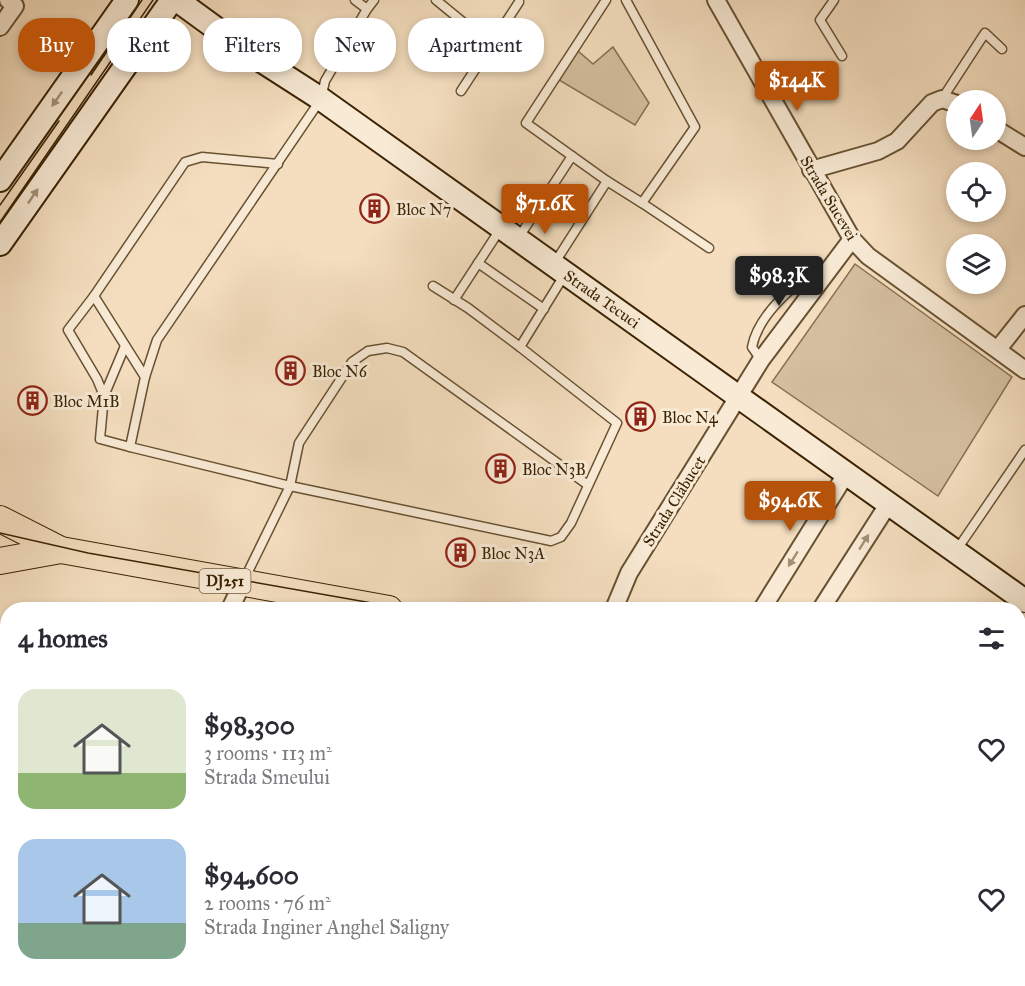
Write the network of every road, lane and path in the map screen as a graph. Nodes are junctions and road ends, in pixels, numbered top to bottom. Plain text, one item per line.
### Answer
1 (8, 0) edge
2 (127, 0) edge
3 (172, 0) edge
4 (177, 0) edge
5 (355, 0) edge
6 (374, 0) edge
7 (436, 0) edge
8 (606, 0) edge
9 (626, 0) edge
10 (716, 0) edge
11 (834, 0) edge
12 (519, 2) dead end
13 (367, 9) junction
14 (458, 18) edge
15 (509, 18) edge
16 (0, 27) edge
17 (1002, 49) dead end
18 (842, 56) dead end
19 (473, 72) edge
20 (956, 90) edge
21 (461, 91) dead end
22 (321, 99) junction
23 (946, 103) edge
24 (1006, 135) edge
25 (1025, 147) edge
26 (572, 156) junction
27 (278, 164) junction
28 (811, 170) junction
29 (0, 180) edge
30 (607, 181) junction
31 (642, 203) junction
32 (509, 234) junction
33 (852, 239) junction
34 (0, 244) edge
35 (709, 248) dead end
36 (478, 263) junction
37 (560, 270) junction
38 (433, 286) dead end
39 (94, 296) junction
40 (454, 300) junction
41 (544, 309) junction
42 (1025, 315) edge
43 (125, 346) junction
44 (520, 347) junction
45 (998, 349) junction
46 (1025, 370) edge
47 (145, 377) junction
48 (104, 396) junction
49 (739, 396) junction
50 (130, 447) junction
51 (1025, 450) edge
52 (846, 474) junction
53 (588, 485) junction
54 (290, 486) junction
55 (889, 504) junction
56 (0, 519) edge
57 (61, 550) junction
58 (956, 551) junction
59 (0, 561) edge
60 (242, 584) junction
61 (233, 602) edge
62 (348, 602) edge
63 (617, 602) edge
64 (766, 602) edge
65 (826, 602) edge
66 (1025, 602) edge

1 - 16 street
2 -> 29 main road
34 -> 3 main road
4 - 22 main road, Strada Tecuci
5 - 13 lane
6 - 13 lane
7 - 14 lane
8 - 26 lane
9 - 31 lane
10 - 28 street, Strada Sucevei
11 - 18 lane
12 - 15 lane
13 - 22 lane
17 - 20 lane
19 - 21 lane
22 - 27 lane
22 - 32 main road, Strada Tecuci
23 - 28 street
24 - 25 street
26 - 30 lane
26 - 32 lane
27 - 39 lane
27 - 47 lane
28 - 33 street, Strada Sucevei
30 - 31 lane
30 - 37 lane
31 - 35 lane
32 - 36 lane
32 - 37 main road, Strada Tecuci
33 - 45 street, Strada Sucevei
33 - 49 street, Strada Clăbucet
36 - 40 lane
36 - 41 lane
37 - 41 lane
37 - 49 main road, Strada Tecuci
38 - 40 lane
39 - 43 lane
39 - 48 lane
40 - 44 lane
41 - 44 lane
42 - 45 street
43 - 47 lane
43 - 48 lane
44 - 53 lane
45 - 46 street, Strada Sucevei
47 - 50 lane
48 - 50 lane
49 - 52 main road, Strada Tecuci
49 - 63 street, Strada Clăbucet
50 - 54 lane
51 - 58 lane
52 - 55 main road, Strada Tecuci
52 -> 64 street
53 - 54 lane
53 - 54 lane
54 - 60 lane
55 - 58 main road, Strada Tecuci
65 -> 55 street
56 - 57 main road, DJ251
57 - 59 main road, DJ251
57 - 60 main road, DJ251
58 - 66 main road, Strada Tecuci
60 - 61 street
60 - 62 main road, DJ251

